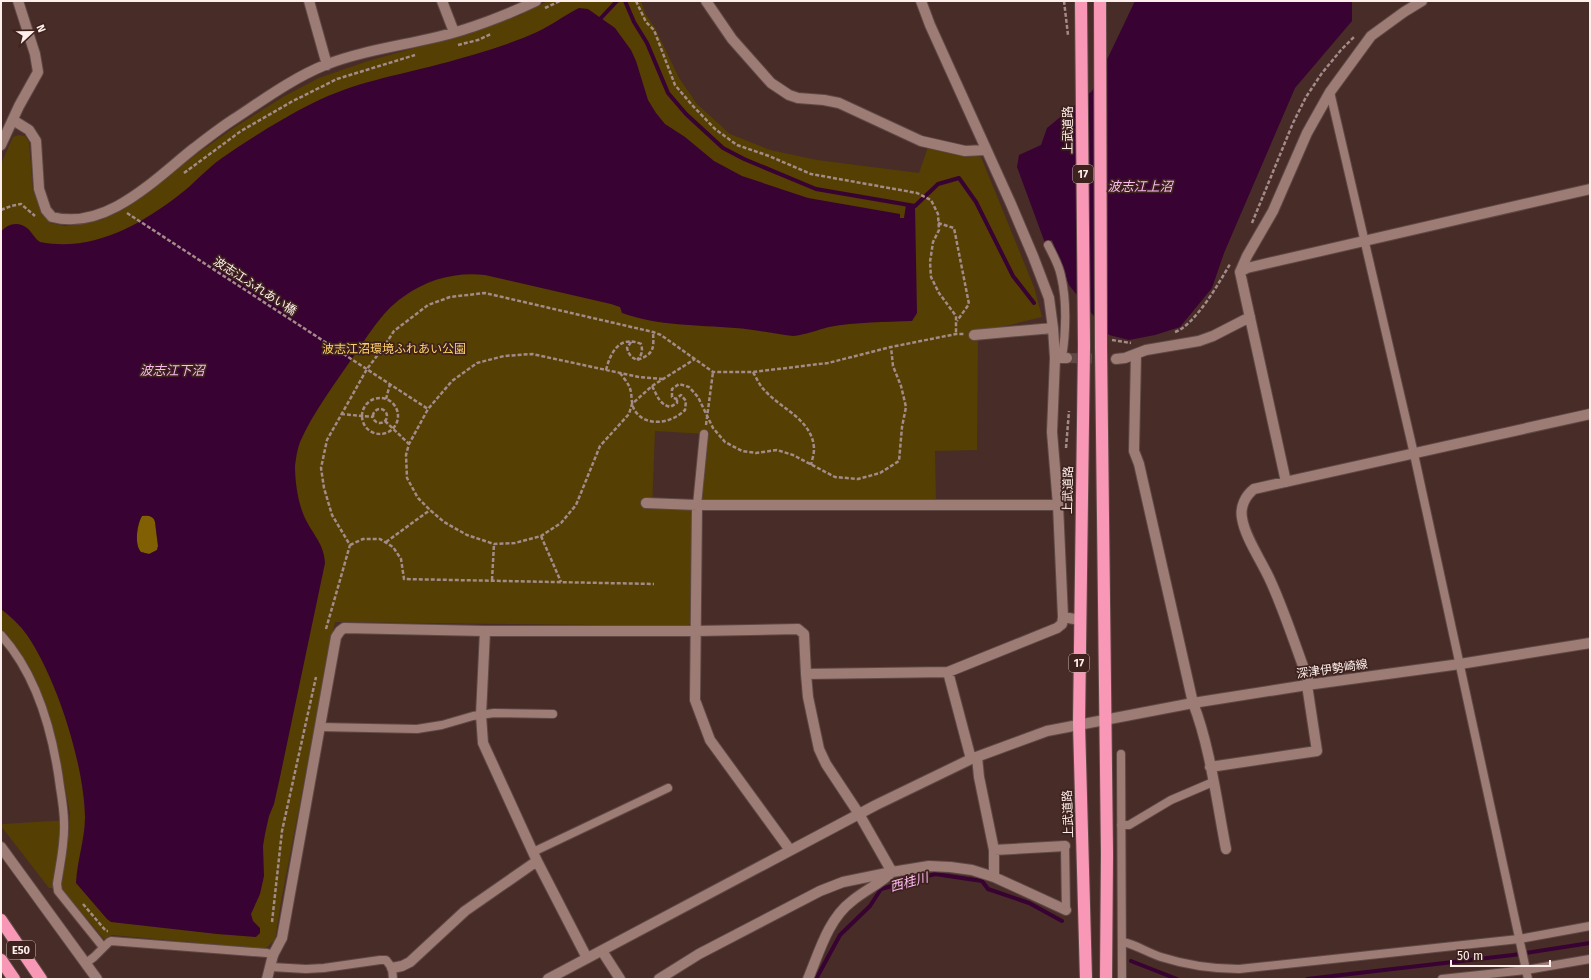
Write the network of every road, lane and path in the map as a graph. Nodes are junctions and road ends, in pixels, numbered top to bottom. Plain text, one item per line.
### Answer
1 (18, 1) edge
2 (309, 1) edge
3 (442, 1) edge
4 (536, 1) edge
5 (636, 1) edge
6 (706, 1) edge
7 (921, 1) edge
8 (1081, 1) edge
9 (1100, 1) edge
10 (1422, 1) edge
11 (454, 32) junction
12 (1358, 34) dead end
13 (478, 40) dead end
14 (456, 45) dead end
15 (419, 54) dead end
16 (327, 65) junction
17 (1330, 92) junction
18 (14, 120) junction
19 (1, 145) edge
20 (986, 150) junction
21 (181, 175) dead end
22 (1590, 189) edge
23 (133, 209) dead end
24 (1, 210) edge
25 (126, 213) junction
26 (123, 215) dead end
27 (37, 217) dead end
28 (938, 223) junction
29 (1251, 224) dead end
30 (1364, 241) junction
31 (1048, 245) dead end
32 (1231, 262) dead end
33 (1240, 272) junction
34 (1250, 317) junction
35 (956, 322) junction
36 (1053, 328) junction
37 (653, 332) junction
38 (1172, 333) dead end
39 (956, 334) junction
40 (974, 335) joint
41 (1111, 340) dead end
42 (631, 342) junction
43 (1132, 343) dead end
44 (891, 347) junction
45 (1136, 354) junction
46 (1061, 358) junction
47 (695, 359) junction
48 (1116, 359) tunnel mouth
49 (637, 360) junction
50 (367, 369) junction
51 (606, 370) junction
52 (713, 372) junction
53 (753, 372) junction
54 (620, 373) junction
55 (663, 379) junction
56 (390, 384) junction
57 (652, 386) junction
58 (677, 398) junction
59 (386, 399) junction
60 (632, 404) junction
61 (1070, 406) dead end
62 (428, 409) junction
63 (342, 414) junction
64 (1590, 414) edge
65 (362, 415) junction
66 (707, 415) junction
67 (373, 417) junction
68 (385, 421) junction
69 (394, 428) junction
70 (704, 434) joint
71 (409, 444) junction
72 (1066, 451) dead end
73 (1414, 454) junction
74 (811, 465) junction
75 (1286, 482) junction
76 (646, 503) dead end
77 (697, 505) junction
78 (1058, 505) junction
79 (430, 510) junction
80 (541, 536) junction
81 (386, 542) junction
82 (494, 544) junction
83 (350, 545) junction
84 (492, 580) junction
85 (561, 582) junction
86 (654, 584) dead end
87 (1063, 617) junction
88 (1080, 620) junction
89 (485, 631) junction
90 (696, 631) junction
91 (326, 632) dead end
92 (1, 634) edge
93 (1590, 643) edge
94 (1460, 664) junction
95 (317, 670) dead end
96 (948, 672) junction
97 (806, 674) junction
98 (1309, 685) junction
99 (1193, 703) junction
100 (553, 714) dead end
101 (481, 715) junction
102 (1105, 719) junction
103 (1079, 724) junction
104 (320, 727) junction
105 (1121, 754) dead end
106 (974, 758) junction
107 (1210, 767) junction
108 (1213, 782) junction
109 (668, 788) dead end
110 (859, 814) junction
111 (1121, 825) junction
112 (1066, 846) joint
113 (1, 847) edge
114 (1226, 849) dead end
115 (790, 850) junction
116 (994, 850) junction
117 (1107, 854) junction
118 (535, 856) junction
119 (1121, 856) junction
120 (892, 872) junction
121 (994, 877) junction
122 (1067, 893) junction
123 (1084, 895) junction
124 (79, 898) dead end
125 (1066, 910) joint
126 (1, 920) edge
127 (272, 925) dead end
128 (1590, 926) edge
129 (114, 931) dead end
130 (1520, 941) junction
131 (1123, 942) junction
132 (103, 947) junction
133 (602, 951) junction
134 (273, 955) junction
135 (587, 958) junction
136 (1590, 959) edge
137 (1, 960) edge
138 (86, 963) junction
139 (270, 967) junction
140 (1526, 967) junction
141 (392, 968) junction
142 (14, 979) edge
143 (41, 979) edge
144 (97, 979) edge
145 (267, 979) edge
146 (394, 979) edge
147 (548, 979) edge
148 (620, 979) edge
149 (659, 979) edge
150 (808, 979) edge
151 (1086, 979) edge
152 (1106, 979) edge
153 (1122, 979) edge
154 (1442, 979) edge
155 (1528, 979) edge

1 - 18 street
2 - 16 street
3 - 11 street
4 - 11 street
5 - 28 path
6 - 20 street
7 - 20 street
8 - 88 highway, 上武道路 / 17, bridge
9 - 102 highway, 17, bridge
10 - 17 street
11 - 16 street
12 - 29 path
13 - 14 path
15 - 21 path
16 - 18 street
17 - 30 lane
17 - 33 street
18 - 19 street
20 - 36 street
22 - 30 street
23 - 25 path
24 - 27 path
25 - 26 path
25 - 50 path, 波志江ふれあい橋
28 - 35 path
28 - 35 path
30 - 33 street
30 - 73 lane
31 - 46 lane
32 - 38 path
33 - 34 street
34 - 45 street
34 - 75 street
35 - 39 path
36 - 40 street
36 - 46 street
37 - 47 path
37 - 49 path
37 - 50 path
39 - 40 path
39 - 44 path
41 - 43 path
42 - 49 path
42 - 49 path
42 - 51 path
44 - 53 path
44 - 74 path
45 - 48 street
45 - 99 street
46 - 78 street
47 - 52 path
47 - 55 path
50 - 56 path, 波志江ふれあい橋
50 - 63 path
51 - 54 path
51 - 62 path
52 - 53 path
52 - 66 path
53 - 74 path
54 - 55 path
54 - 60 path
55 - 57 path
56 - 59 path
56 - 62 path, 波志江ふれあい橋
57 - 58 path
57 - 60 path
58 - 60 path
58 - 66 path
59 - 65 path
59 - 69 path
60 - 80 path
61 - 72 path
62 - 71 path
63 - 65 path
63 - 83 path
64 - 73 street
65 - 67 path
65 - 69 path
66 - 70 path
66 - 74 path
67 - 68 path
67 - 68 path
68 - 69 path
69 - 71 path
70 - 77 lane
71 - 79 path
73 - 75 street
73 - 94 lane
75 - 98 street
76 - 77 street
77 - 78 street
77 - 90 street
78 - 87 street
79 - 81 path
79 - 82 path
80 - 82 path
80 - 85 path
81 - 83 path
81 - 84 path
82 - 84 path
83 - 91 path
84 - 85 path
85 - 86 path
87 - 88 street
87 - 96 street
88 - 103 highway, 上武道路 / 17
89 - 90 street
89 - 101 street
89 - 104 street
90 - 97 street
90 - 115 street
92 - 132 lane
93 - 94 street, 深津伊勢崎線
94 - 98 street, 深津伊勢崎線
94 - 130 lane
95 - 127 path
96 - 97 street
96 - 106 street
97 - 110 street
98 - 99 street, 深津伊勢崎線
98 - 107 street
99 - 102 street, 深津伊勢崎線
99 - 107 street
100 - 101 lane
101 - 104 lane
101 - 118 street
102 - 103 street, 深津伊勢崎線
102 - 117 highway, 17
103 - 106 street, 深津伊勢崎線
103 - 123 highway, 上武道路 / 17
104 - 134 street
105 - 111 lane
106 - 110 street, 深津伊勢崎線
106 - 116 street
107 - 108 street
108 - 111 lane
108 - 114 street
109 - 118 lane
110 - 115 street, 深津伊勢崎線
110 - 120 street
111 - 119 lane
112 - 116 street
112 - 122 lane
113 - 138 street
115 - 133 street, 深津伊勢崎線
116 - 121 street
117 - 119 lane
117 - 152 highway, 17
118 - 135 street
118 - 141 street
119 - 131 lane
120 - 121 street
120 - 149 street
120 - 150 street
121 - 125 street
122 - 123 lane
122 - 125 lane
123 - 151 highway, 上武道路 / 17
124 - 129 path
126 - 143 highway, E50
128 - 130 lane
130 - 131 lane
130 - 140 lane
131 - 153 lane
132 - 134 lane
132 - 138 lane
133 - 135 street, 深津伊勢崎線
133 - 148 street
134 - 139 street
135 - 147 street, 深津伊勢崎線
136 - 140 lane
137 - 142 highway, E50
138 - 144 street
139 - 141 lane
139 - 145 street
140 - 154 lane
140 - 155 lane
141 - 146 lane

